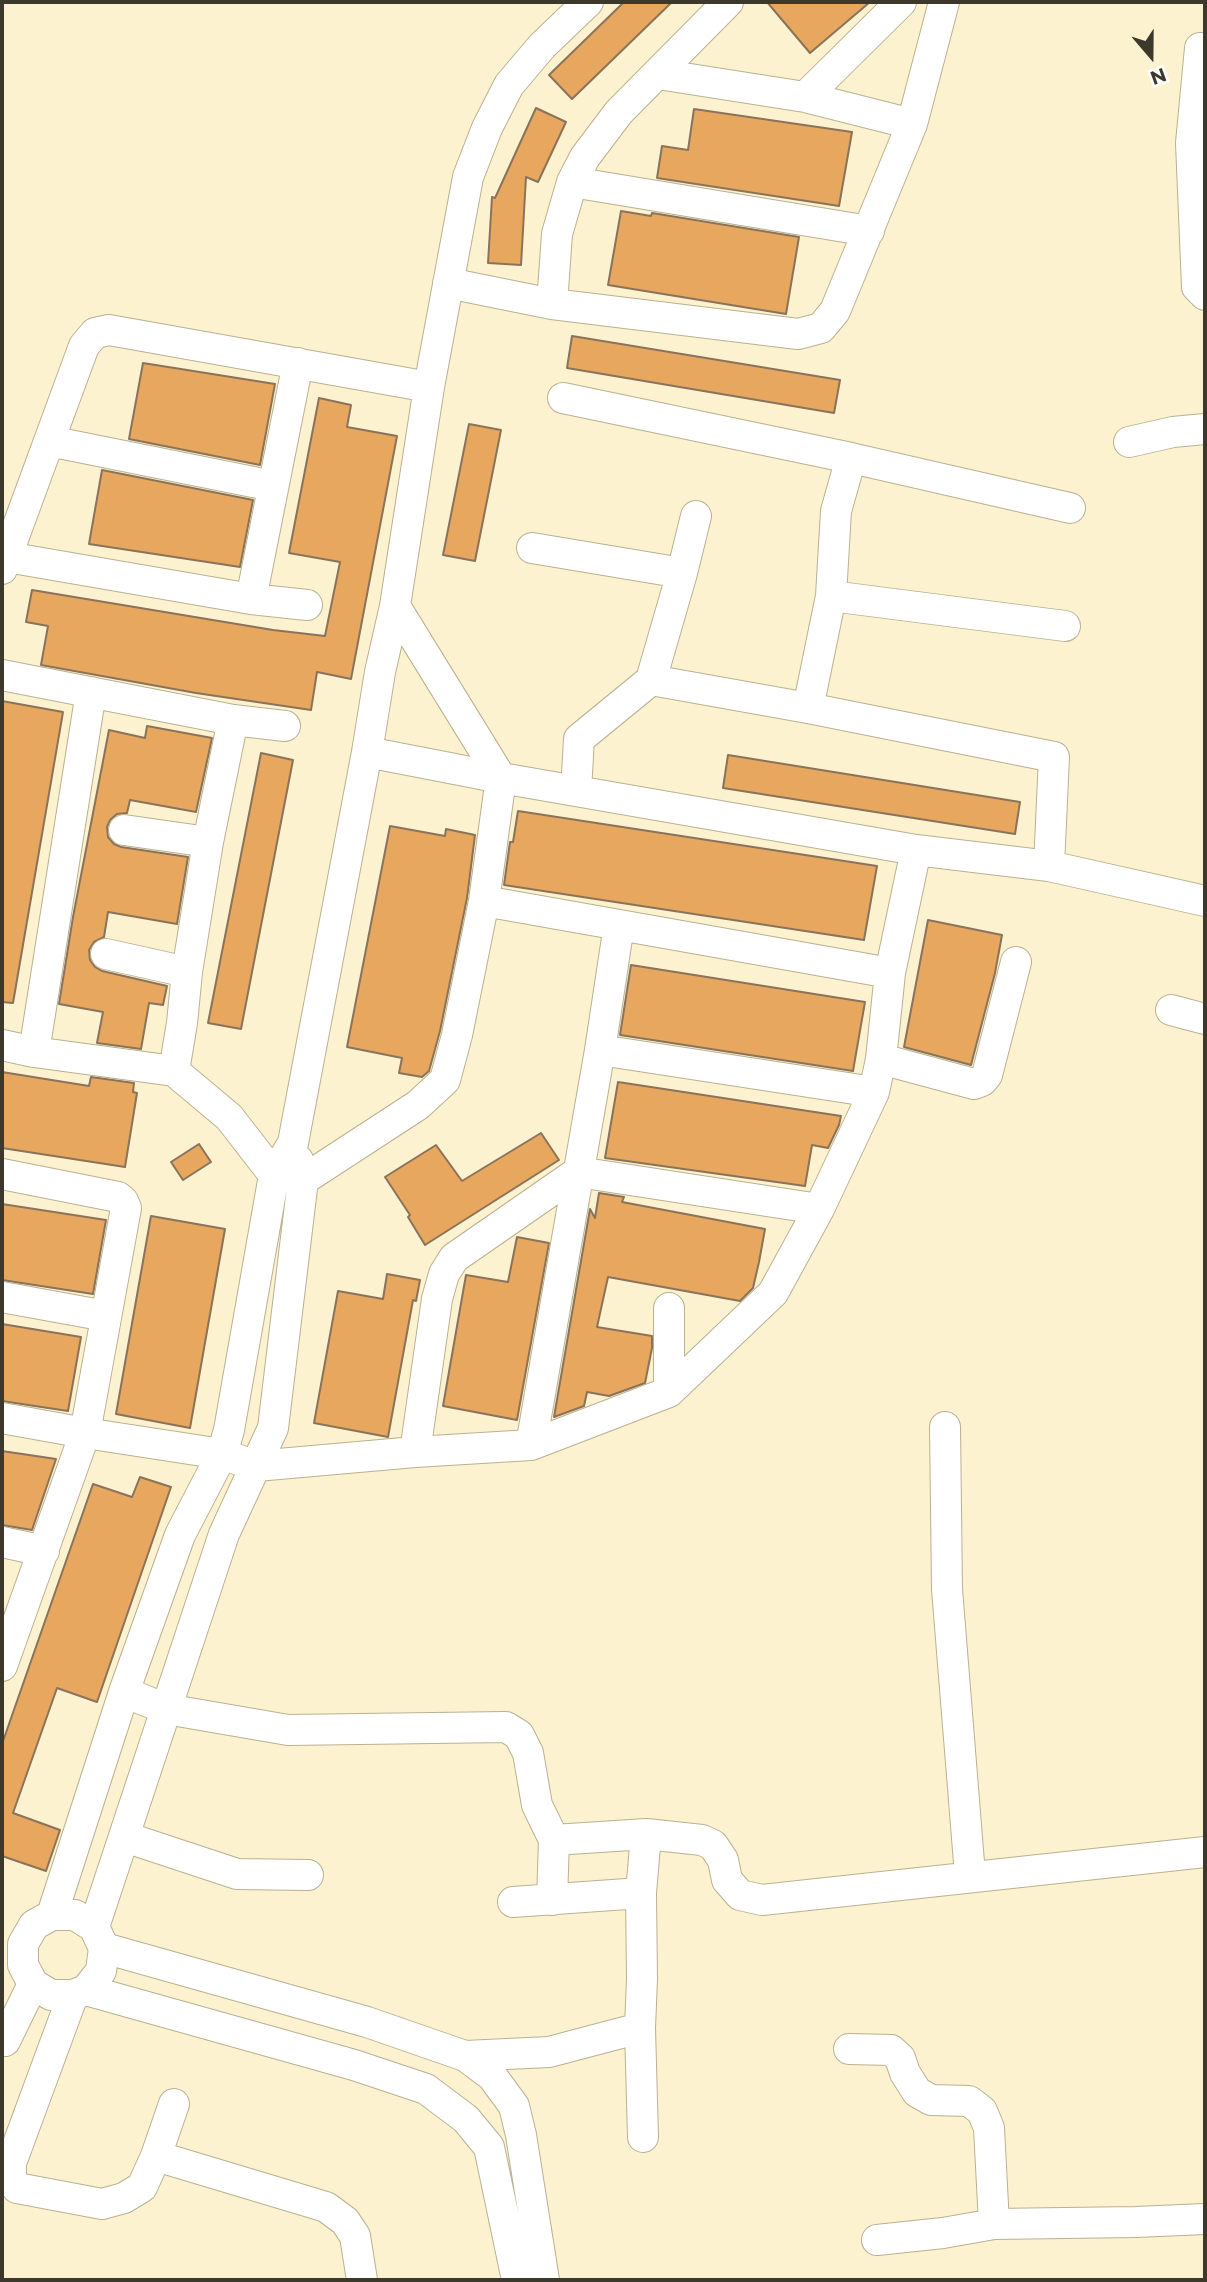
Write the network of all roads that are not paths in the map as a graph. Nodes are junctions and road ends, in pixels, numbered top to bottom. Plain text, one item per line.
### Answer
1 (588, 2) edge
2 (727, 2) edge
3 (901, 2) edge
4 (944, 2) edge
5 (1200, 48) dead end
6 (658, 74) junction
7 (805, 97) junction
8 (912, 124) junction
9 (572, 182) junction
10 (869, 231) junction
11 (448, 283) junction
12 (1205, 295) edge
13 (552, 304) junction
14 (298, 363) junction
15 (429, 387) junction
16 (563, 398) dead end
17 (1205, 429) edge
18 (50, 441) junction
19 (1129, 442) dead end
20 (850, 458) junction
21 (273, 486) junction
22 (1070, 508) dead end
23 (696, 516) dead end
24 (532, 548) dead end
25 (4, 563) edge
26 (682, 573) junction
27 (831, 596) junction
28 (251, 599) junction
29 (307, 605) dead end
30 (395, 606) junction
31 (1065, 626) dead end
32 (2, 675) edge
33 (651, 680) junction
34 (91, 692) junction
35 (808, 708) junction
36 (233, 720) junction
37 (285, 726) dead end
38 (367, 752) junction
39 (501, 778) junction
40 (576, 790) junction
41 (124, 830) dead end
42 (208, 842) junction
43 (916, 850) junction
44 (1049, 866) junction
45 (484, 901) junction
46 (1205, 901) edge
47 (619, 925) junction
48 (106, 954) dead end
49 (1016, 962) dead end
50 (187, 972) junction
51 (890, 973) junction
52 (1171, 1010) dead end
53 (1205, 1019) edge
54 (2, 1045) edge
55 (600, 1050) junction
56 (34, 1052) junction
57 (881, 1059) junction
58 (174, 1070) junction
59 (874, 1092) junction
60 (293, 1143) junction
61 (578, 1172) junction
62 (2, 1174) edge
63 (274, 1175) junction
64 (303, 1180) junction
65 (819, 1209) junction
66 (2, 1297) edge
67 (669, 1308) dead end
68 (106, 1316) junction
69 (670, 1392) junction
70 (2, 1418) edge
71 (945, 1427) dead end
72 (85, 1433) junction
73 (531, 1445) junction
74 (415, 1452) junction
75 (222, 1454) junction
76 (256, 1466) junction
77 (2, 1542) edge
78 (44, 1550) junction
79 (2, 1666) edge
80 (124, 1692) junction
81 (166, 1709) junction
82 (646, 1834) junction
83 (125, 1837) junction
84 (554, 1840) junction
85 (1205, 1852) edge
86 (308, 1875) dead end
87 (970, 1875) junction
88 (641, 1893) junction
89 (552, 1900) junction
90 (513, 1902) dead end
91 (52, 1915) junction
92 (99, 1938) junction
93 (33, 1984) junction
94 (79, 1993) junction
95 (367, 2022) junction
96 (640, 2028) junction
97 (5, 2041) dead end
98 (849, 2049) dead end
99 (465, 2056) junction
100 (355, 2065) junction
101 (174, 2104) dead end
102 (643, 2137) dead end
103 (156, 2156) junction
104 (1205, 2218) edge
105 (994, 2224) junction
106 (877, 2240) dead end
107 (362, 2280) edge
108 (517, 2280) edge
109 (544, 2280) edge

1 - 11 street
2 - 6 street
3 - 7 street
4 - 8 street
5 - 12 street
6 - 7 street
6 - 9 street
7 - 8 street
8 - 10 street
9 - 10 street
9 - 13 street
10 - 13 street
11 - 13 street
11 - 15 street
14 - 15 street
14 - 18 street
14 - 21 street
15 - 30 street
16 - 20 street
17 - 19 street
18 - 21 street
18 - 25 street
20 - 22 street
20 - 27 street
21 - 28 street
23 - 26 street
24 - 26 street
25 - 28 street
26 - 33 street
27 - 31 street
27 - 35 street
28 - 29 street
30 - 38 street
30 - 39 street
32 - 34 street
33 - 35 street
33 - 40 street
34 - 36 street
34 - 56 street
35 - 44 street
36 - 37 street
36 - 42 street
38 - 39 street
38 - 60 street
39 - 40 street
39 - 45 street
40 - 43 street
41 - 42 street
42 - 50 street
43 - 44 street
43 - 51 street
44 - 46 street
45 - 47 street
45 - 64 street
47 - 51 street
47 - 55 street
48 - 50 street
49 - 57 street
50 - 58 street
51 - 57 street
52 - 53 street
54 - 56 street
55 - 59 street
55 - 61 street
56 - 58 street
57 - 59 street
58 - 63 street
59 - 65 street
60 - 63 street
60 - 64 street
61 - 65 street
61 - 73 street
61 - 74 street
62 - 68 street
63 - 64 street
63 - 75 street
64 - 76 street
65 - 69 street
66 - 68 street
67 - 69 street
68 - 72 street
69 - 73 street
70 - 72 street
71 - 87 street
72 - 75 street
72 - 78 street
73 - 74 street
74 - 76 street
75 - 76 street
75 - 80 street
76 - 81 street
77 - 78 street
78 - 79 street
80 - 81 street
80 - 91 street
81 - 83 street
81 - 84 street
82 - 84 street
82 - 87 street
82 - 88 street
83 - 86 street
83 - 92 street
84 - 89 street
85 - 87 street
88 - 89 street
88 - 96 street
89 - 90 street
91 - 92 street
91 - 93 street
92 - 94 street
92 - 95 street
93 - 94 street
93 - 97 street
94 - 100 street
94 - 103 street
95 - 99 street
95 - 100 street
96 - 99 street
96 - 102 street
98 - 105 street
99 - 109 street
100 - 108 street
101 - 103 street
103 - 107 street
104 - 105 street
105 - 106 street

